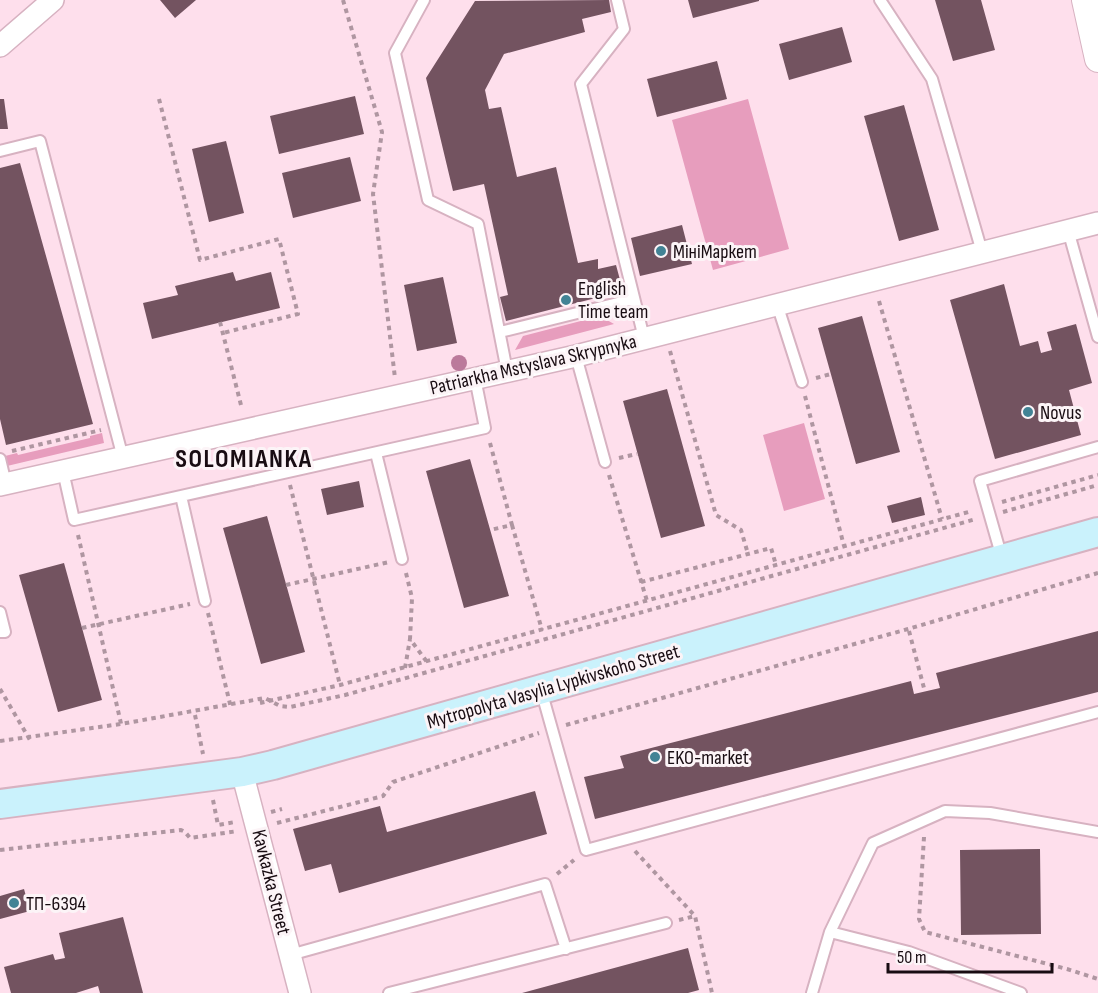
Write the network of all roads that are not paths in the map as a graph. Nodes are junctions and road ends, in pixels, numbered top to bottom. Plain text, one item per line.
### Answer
1 (53, 0) edge
2 (424, 0) edge
3 (617, 0) edge
4 (880, 0) edge
5 (1085, 0) edge
6 (0, 46) edge
7 (1098, 59) edge
8 (0, 151) edge
9 (1098, 223) edge
10 (1068, 230) junction
11 (982, 252) junction
12 (634, 299) junction
13 (777, 304) junction
14 (1096, 331) edge
15 (500, 332) junction
16 (644, 338) junction
17 (576, 356) junction
18 (507, 372) junction
19 (475, 378) junction
20 (802, 382) road end
21 (1098, 447) edge
22 (376, 453) junction
23 (1, 456) edge
24 (123, 458) junction
25 (605, 462) road end
26 (63, 471) junction
27 (3, 485) edge
28 (181, 496) junction
29 (1098, 532) edge
30 (1002, 558) junction
31 (402, 559) road end
32 (205, 601) road end
33 (0, 612) edge
34 (0, 632) edge
35 (541, 690) junction
36 (1098, 712) edge
37 (243, 771) junction
38 (0, 804) edge
39 (1098, 832) edge
40 (666, 923) dead end
41 (830, 932) junction
42 (566, 949) junction
43 (290, 955) junction
44 (300, 993) edge
45 (389, 993) edge
46 (812, 993) edge
47 (1021, 993) edge

1 - 6 street
2 - 15 lane
3 - 12 lane
4 - 11 lane
5 - 7 street
8 - 24 lane
9 - 10 street, Patriarkha Mstyslava Skrypnyka
10 - 11 street, Patriarkha Mstyslava Skrypnyka
10 - 14 lane
11 - 13 street, Patriarkha Mstyslava Skrypnyka
12 - 15 lane
12 - 16 lane
13 - 16 street, Patriarkha Mstyslava Skrypnyka
13 - 20 lane
15 - 18 lane
16 - 17 street, Patriarkha Mstyslava Skrypnyka
17 - 18 street, Patriarkha Mstyslava Skrypnyka
17 - 25 lane
18 - 19 street, Patriarkha Mstyslava Skrypnyka
19 - 22 lane
19 - 24 street, Patriarkha Mstyslava Skrypnyka
21 - 30 lane
22 - 28 lane
22 - 31 lane
23 - 27 lane
24 - 26 street, Patriarkha Mstyslava Skrypnyka
26 - 27 street, Patriarkha Mstyslava Skrypnyka
26 - 28 lane
28 - 32 lane
29 - 30 main road, Mytropolyta Vasylia Lypkivskoho Street
30 - 35 main road, Mytropolyta Vasylia Lypkivskoho Street
33 - 34 lane
35 - 36 lane
35 - 37 main road, Mytropolyta Vasylia Lypkivskoho Street
37 - 38 main road, Mytropolyta Vasylia Lypkivskoho Street
37 - 43 street, Kavkazka Street
39 - 41 lane
40 - 42 lane
41 - 46 lane
41 - 47 lane
42 - 43 lane
42 - 45 lane
43 - 44 street, Kavkazka Street

